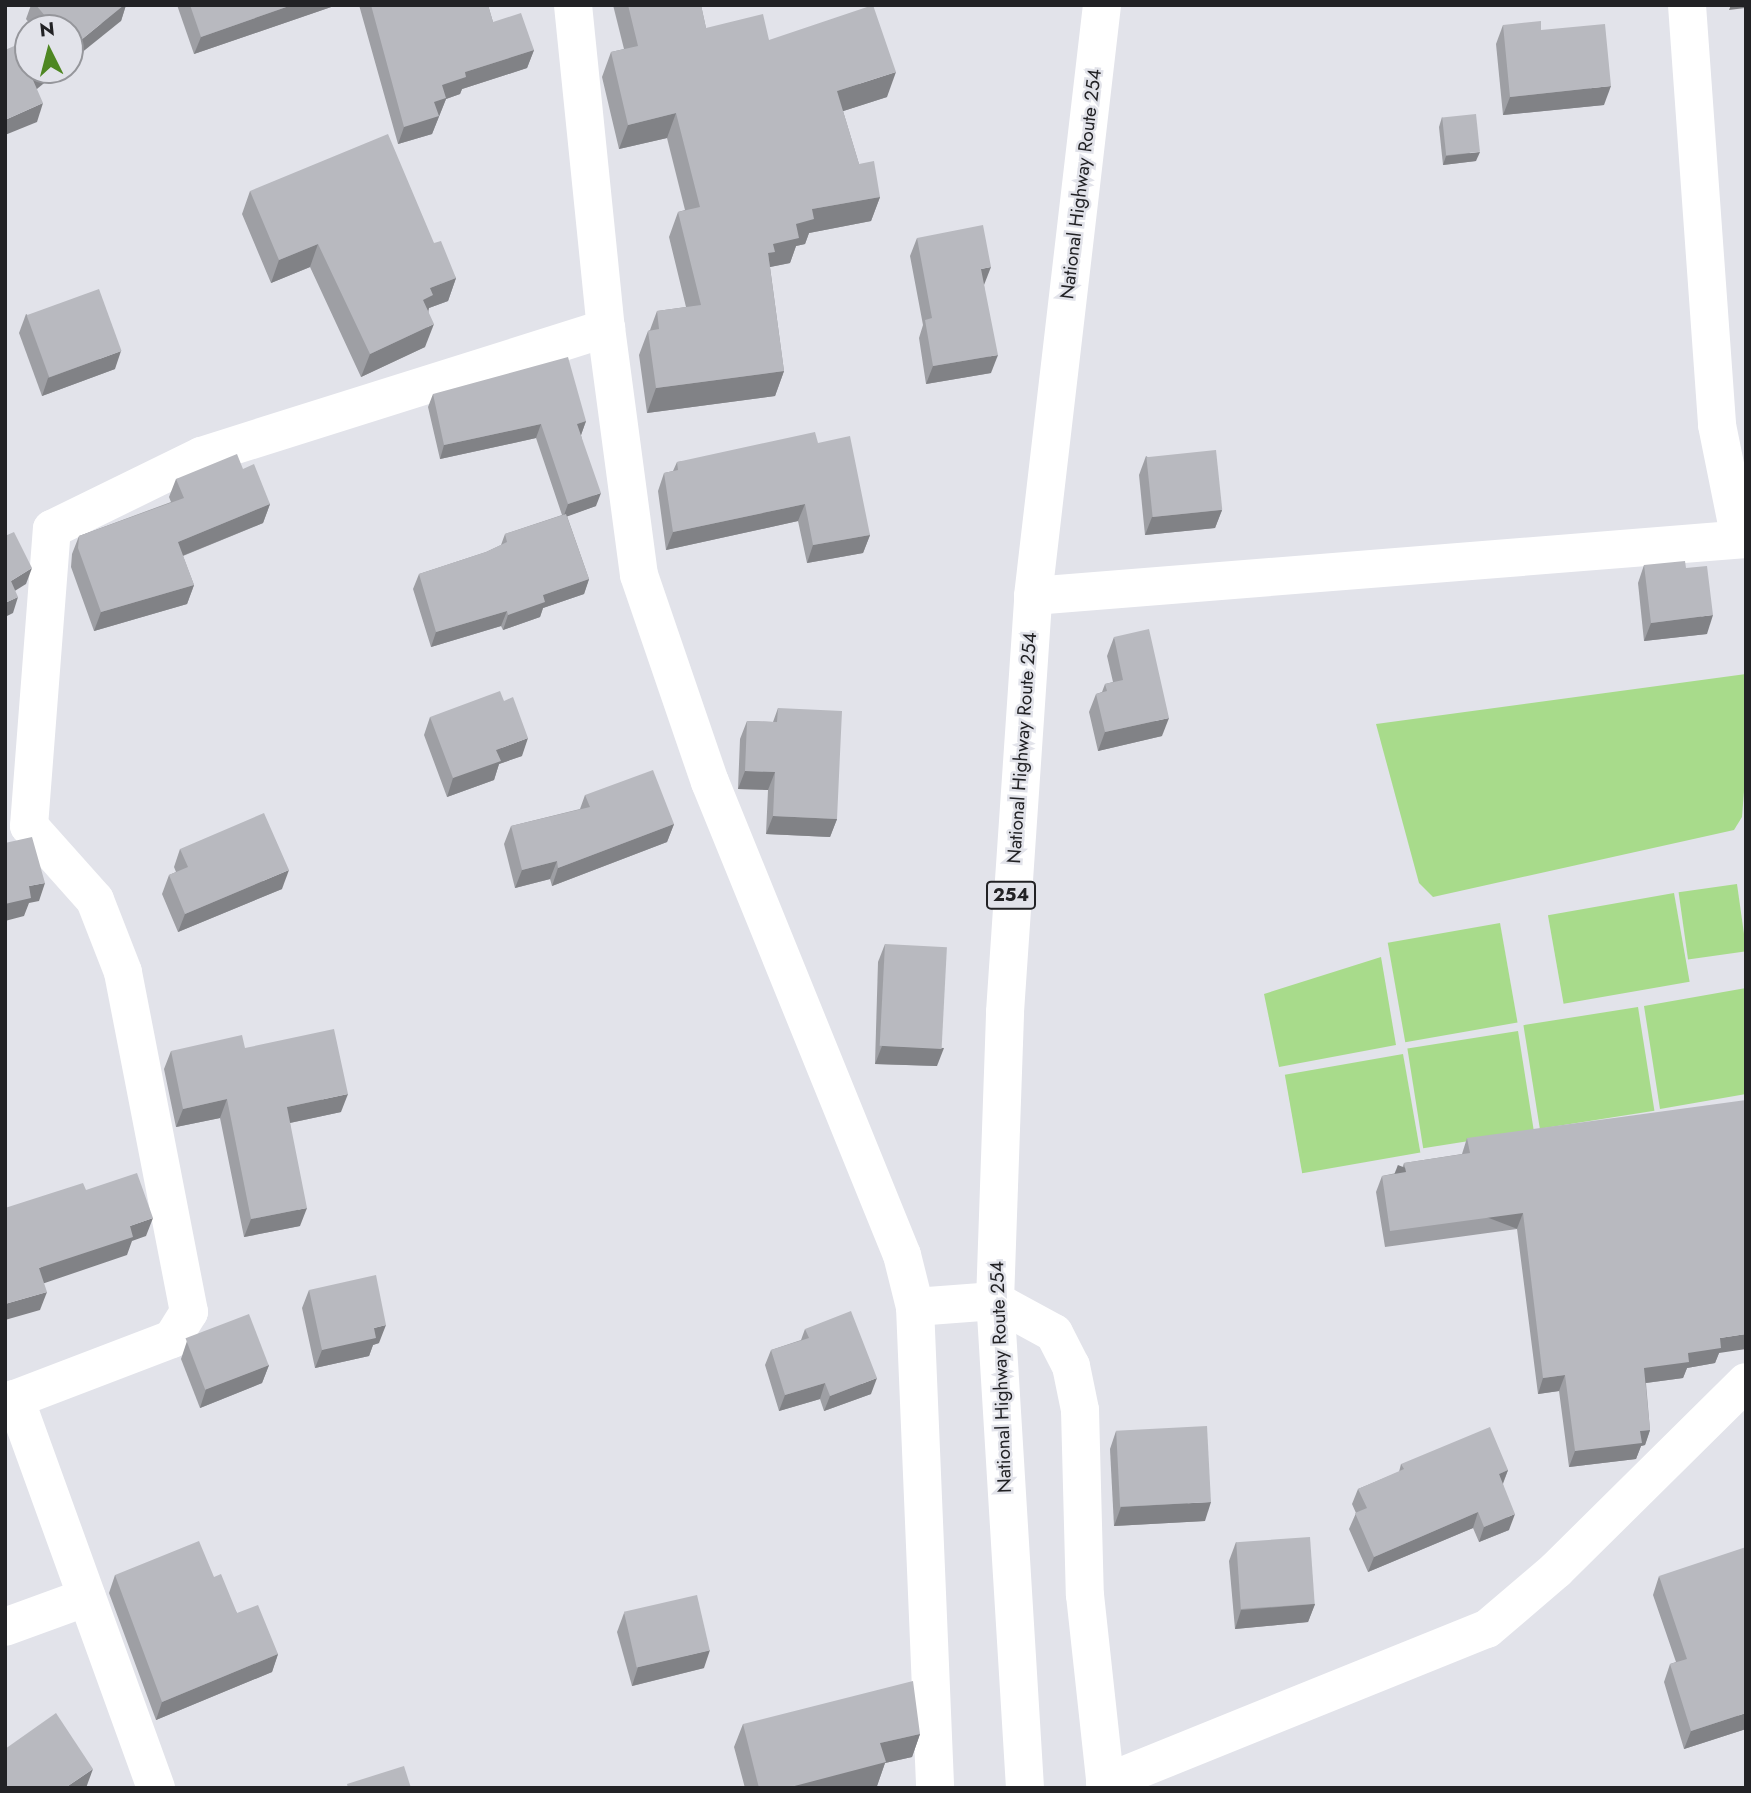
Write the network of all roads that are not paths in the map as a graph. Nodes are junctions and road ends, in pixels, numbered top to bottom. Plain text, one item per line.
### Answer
1 (573, 5) edge
2 (1102, 5) edge
3 (1687, 5) edge
4 (606, 328) junction
5 (1743, 539) edge
6 (1034, 596) junction
7 (17, 828) edge
8 (995, 1301) junction
9 (915, 1307) junction
10 (1746, 1382) edge
11 (87, 1597) junction
12 (5, 1627) edge
13 (1106, 1785) edge
14 (156, 1788) edge
15 (935, 1788) edge
16 (1025, 1788) edge

1 - 4 main road
2 - 6 main road, National Highway Route 254 / 254
3 - 5 main road
4 - 7 main road
4 - 9 main road
5 - 6 main road
6 - 8 main road, National Highway Route 254 / 254
7 - 11 main road
8 - 9 main road
8 - 13 main road
8 - 16 main road, National Highway Route 254 / 254
9 - 15 main road
10 - 13 main road
11 - 12 main road
11 - 14 main road

